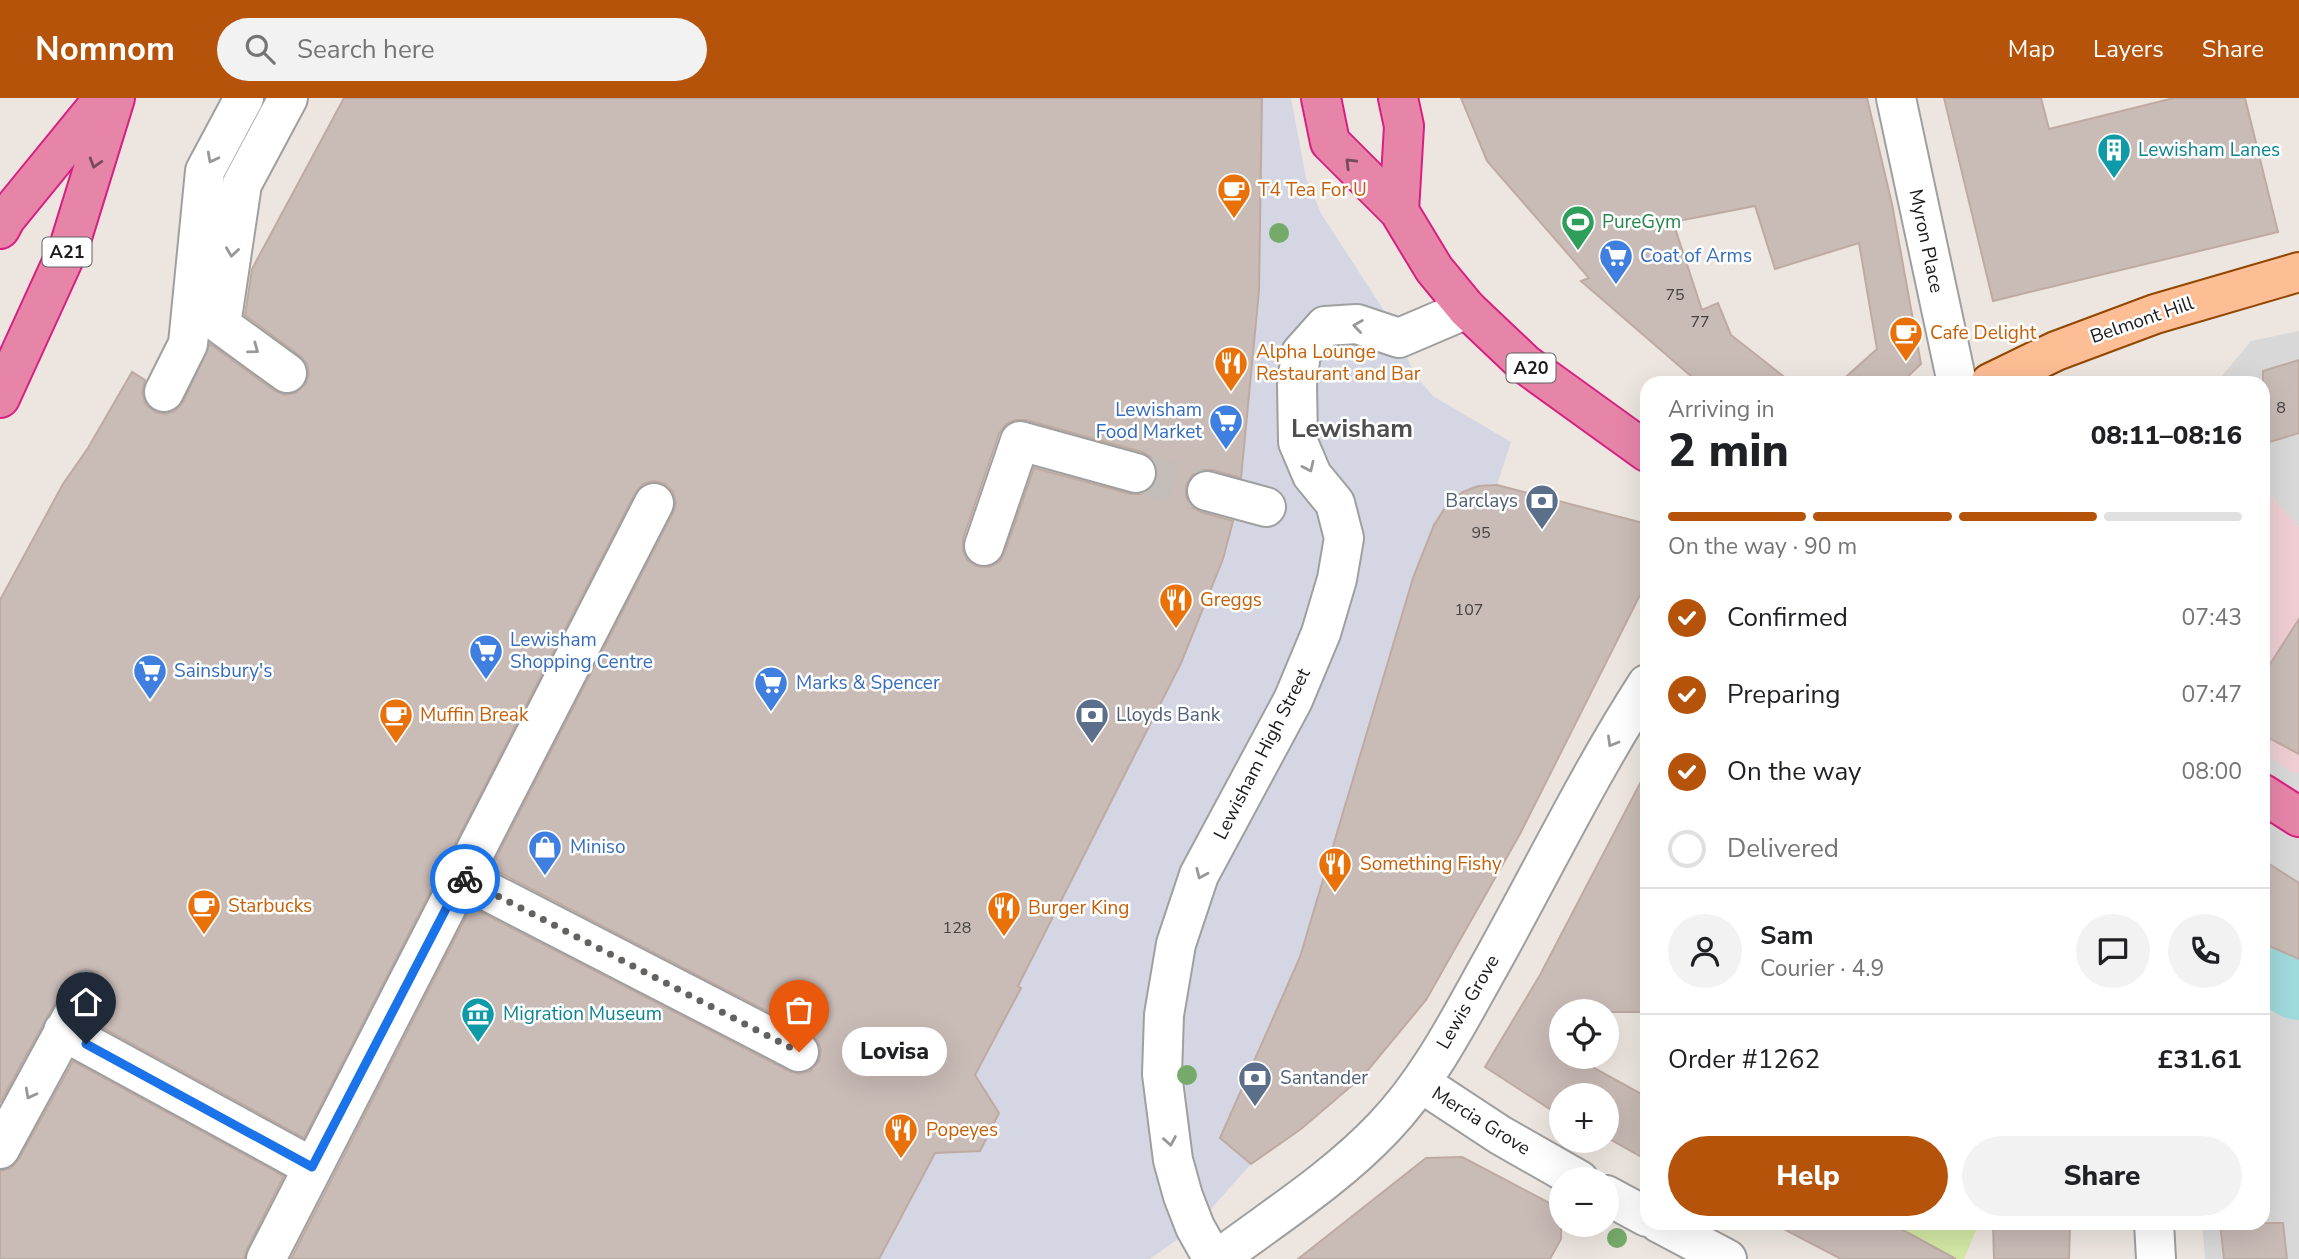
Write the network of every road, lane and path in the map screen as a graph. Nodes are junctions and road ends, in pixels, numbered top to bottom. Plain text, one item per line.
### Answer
1 (104, 98) edge
2 (115, 98) edge
3 (244, 98) edge
4 (288, 98) edge
5 (1321, 98) edge
6 (1398, 98) edge
7 (1896, 98) edge
8 (1399, 211) junction
9 (0, 229) edge
10 (2299, 272) edge
11 (1467, 309) junction
12 (287, 373) dead end
13 (1956, 376) edge
14 (2004, 376) edge
15 (164, 392) dead end
16 (0, 398) edge
17 (1640, 447) edge
18 (1136, 473) tunnel mouth
19 (1207, 491) tunnel mouth
20 (654, 503) dead end
21 (1266, 507) dead end
22 (984, 546) dead end
23 (1640, 696) edge
24 (2270, 798) edge
25 (2299, 817) edge
26 (462, 878) junction
27 (86, 991) dead end
28 (63, 1031) junction
29 (799, 1052) dead end
30 (1421, 1083) junction
31 (0, 1149) edge
32 (312, 1167) junction
33 (1556, 1167) edge
34 (1619, 1202) edge
35 (1640, 1213) edge
36 (1672, 1230) edge
37 (2155, 1230) edge
38 (266, 1259) edge
39 (1215, 1259) edge
40 (1727, 1259) edge
41 (2157, 1259) edge

1 - 9 highway
2 -> 16 highway, A21
3 -> 15 street
4 -> 12 street
8 -> 5 highway, A20
6 - 8 highway
7 - 13 street, Myron Place
8 - 11 highway, A20
10 - 14 main road, Belmont Hill
11 - 17 highway, A20
11 -> 39 street, Lewisham High Street
18 - 22 street
19 - 21 street
20 - 26 street
23 -> 30 street, Lewis Grove
24 - 25 highway
26 - 29 street
26 - 32 street
27 - 28 street
28 -> 31 street
28 - 32 street
30 - 33 street, Mercia Grove
30 - 39 street, Lewis Grove
32 - 38 street
34 - 35 street
36 - 40 street
37 - 41 street

